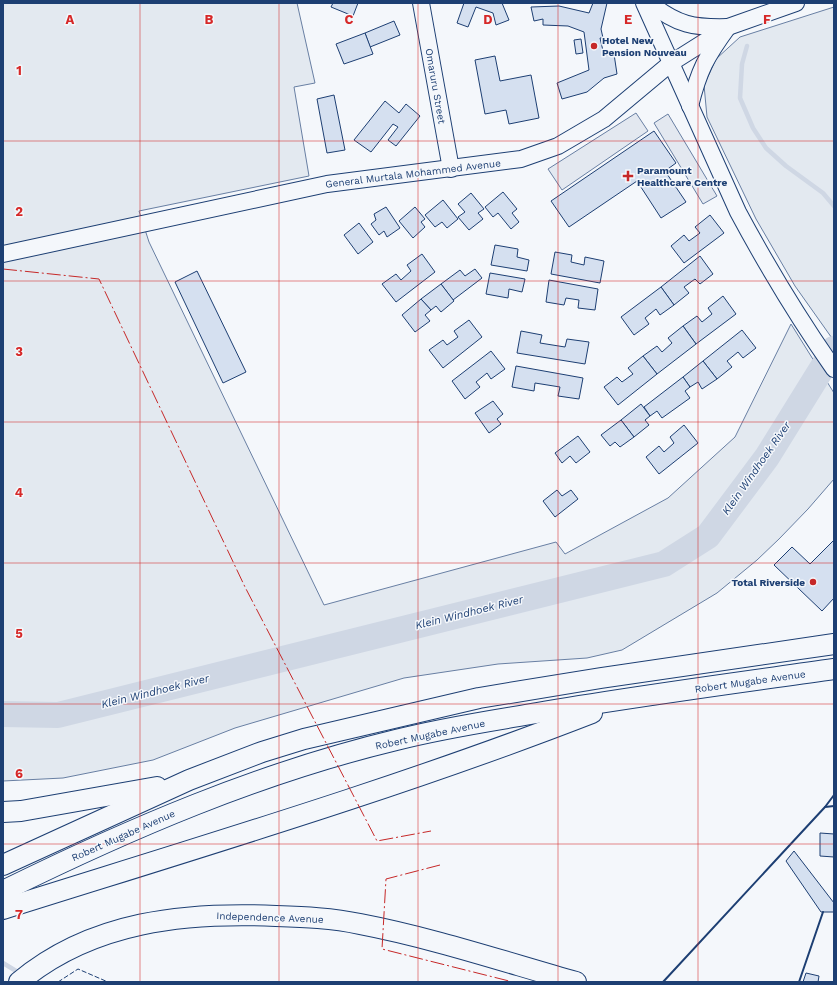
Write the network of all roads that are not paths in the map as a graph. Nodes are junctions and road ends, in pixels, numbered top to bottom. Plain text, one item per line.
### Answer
1 (421, 3) edge
2 (644, 3) edge
3 (650, 3) edge
4 (796, 3) edge
5 (728, 27) junction
6 (671, 63) junction
7 (690, 106) junction
8 (451, 169) junction
9 (3, 254) edge
10 (834, 369) edge
11 (834, 644) edge
12 (834, 669) edge
13 (631, 698) junction
14 (189, 780) junction
15 (3, 812) edge
16 (4, 864) edge
17 (3, 891) edge
18 (3, 909) edge
19 (18, 982) edge
20 (576, 982) edge

1 - 8 street, Omaruru Street
2 - 6 street
3 - 5 street
4 - 5 street
5 - 6 street, General Murtala Mohammed Avenue
5 - 7 street
6 - 7 street
6 - 8 street, General Murtala Mohammed Avenue
7 - 10 street
8 - 9 street, General Murtala Mohammed Avenue
11 - 14 main road
12 - 13 main road, Robert Mugabe Avenue
13 - 17 main road, Robert Mugabe Avenue
13 - 18 main road
14 - 15 main road
14 - 16 main road
19 - 20 main road, Independence Avenue

